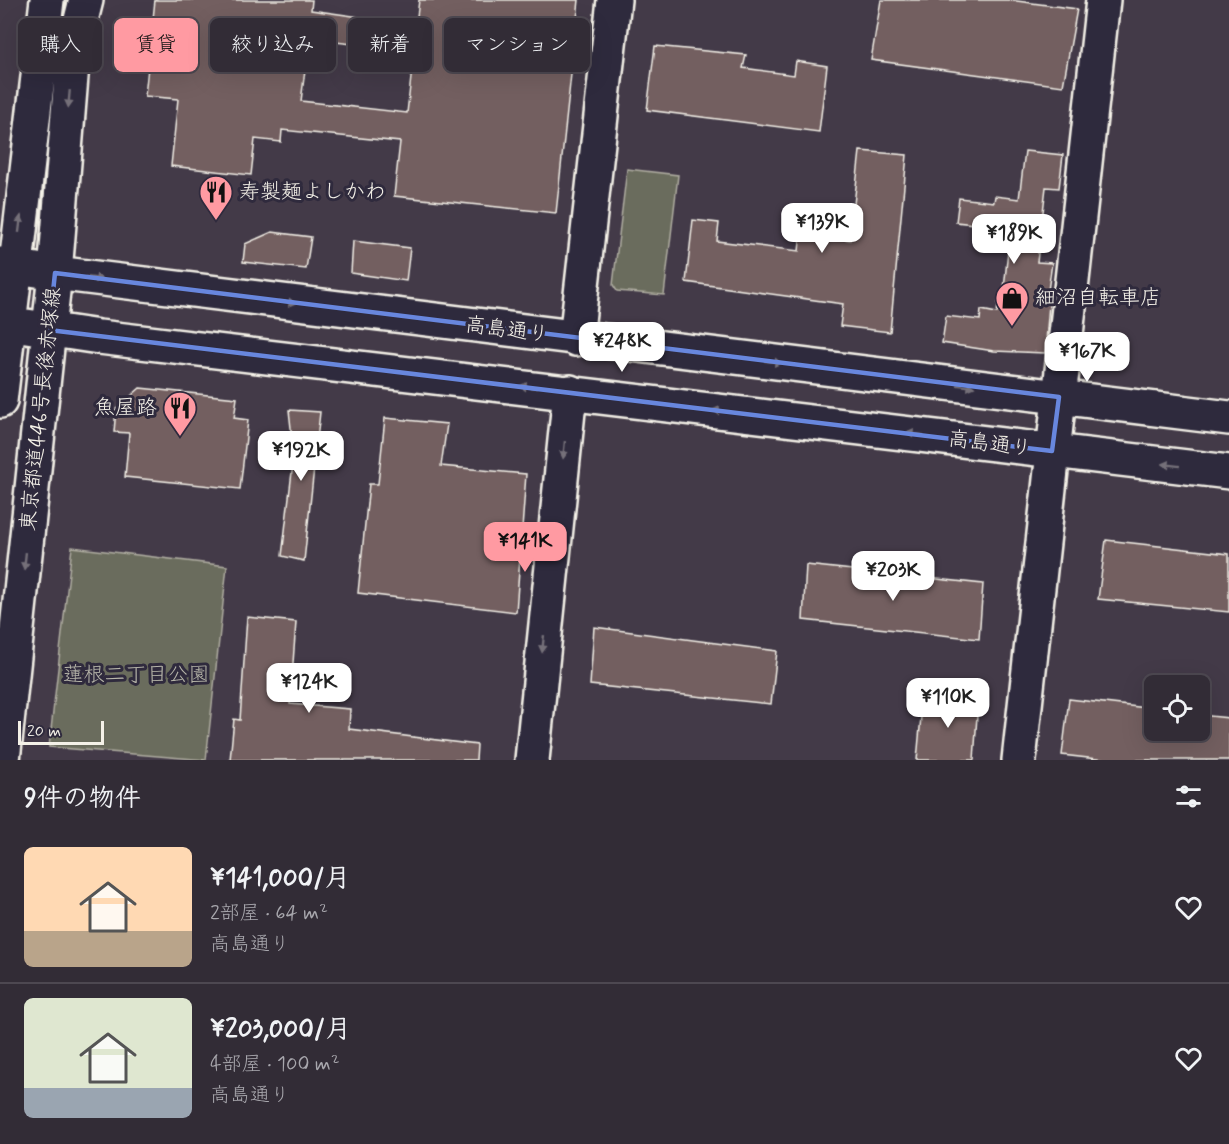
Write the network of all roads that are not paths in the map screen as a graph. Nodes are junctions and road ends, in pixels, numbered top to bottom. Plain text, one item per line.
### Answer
1 (47, 0) edge
2 (86, 0) edge
3 (614, 0) edge
4 (1103, 0) edge
5 (8, 266) edge
6 (55, 273) junction
7 (4, 323) edge
8 (50, 330) junction
9 (576, 339) junction
10 (570, 392) junction
11 (1059, 397) junction
12 (0, 401) edge
13 (1229, 418) edge
14 (1052, 451) junction
15 (1229, 472) edge
16 (3, 760) edge
17 (532, 760) edge
18 (1019, 760) edge

5 -> 1 main road, 東京都道446号長後赤塚線
2 -> 6 main road, 東京都道446号長後赤塚線
3 - 9 main road
4 - 11 main road
5 - 6 main road, 高島通り
5 - 7 main road, 東京都道446号長後赤塚線
6 - 8 main road, 東京都道446号長後赤塚線
6 -> 9 main road, 高島通り
7 - 8 main road, 高島通り
7 - 12 main road, 東京都道446号長後赤塚線
10 -> 8 main road, 高島通り
8 -> 16 main road, 東京都道446号長後赤塚線
9 -> 11 main road, 高島通り
14 -> 10 main road, 高島通り
10 -> 17 main road
11 - 13 main road, 高島通り
11 - 14 main road
15 -> 14 main road, 高島通り
14 - 18 main road

